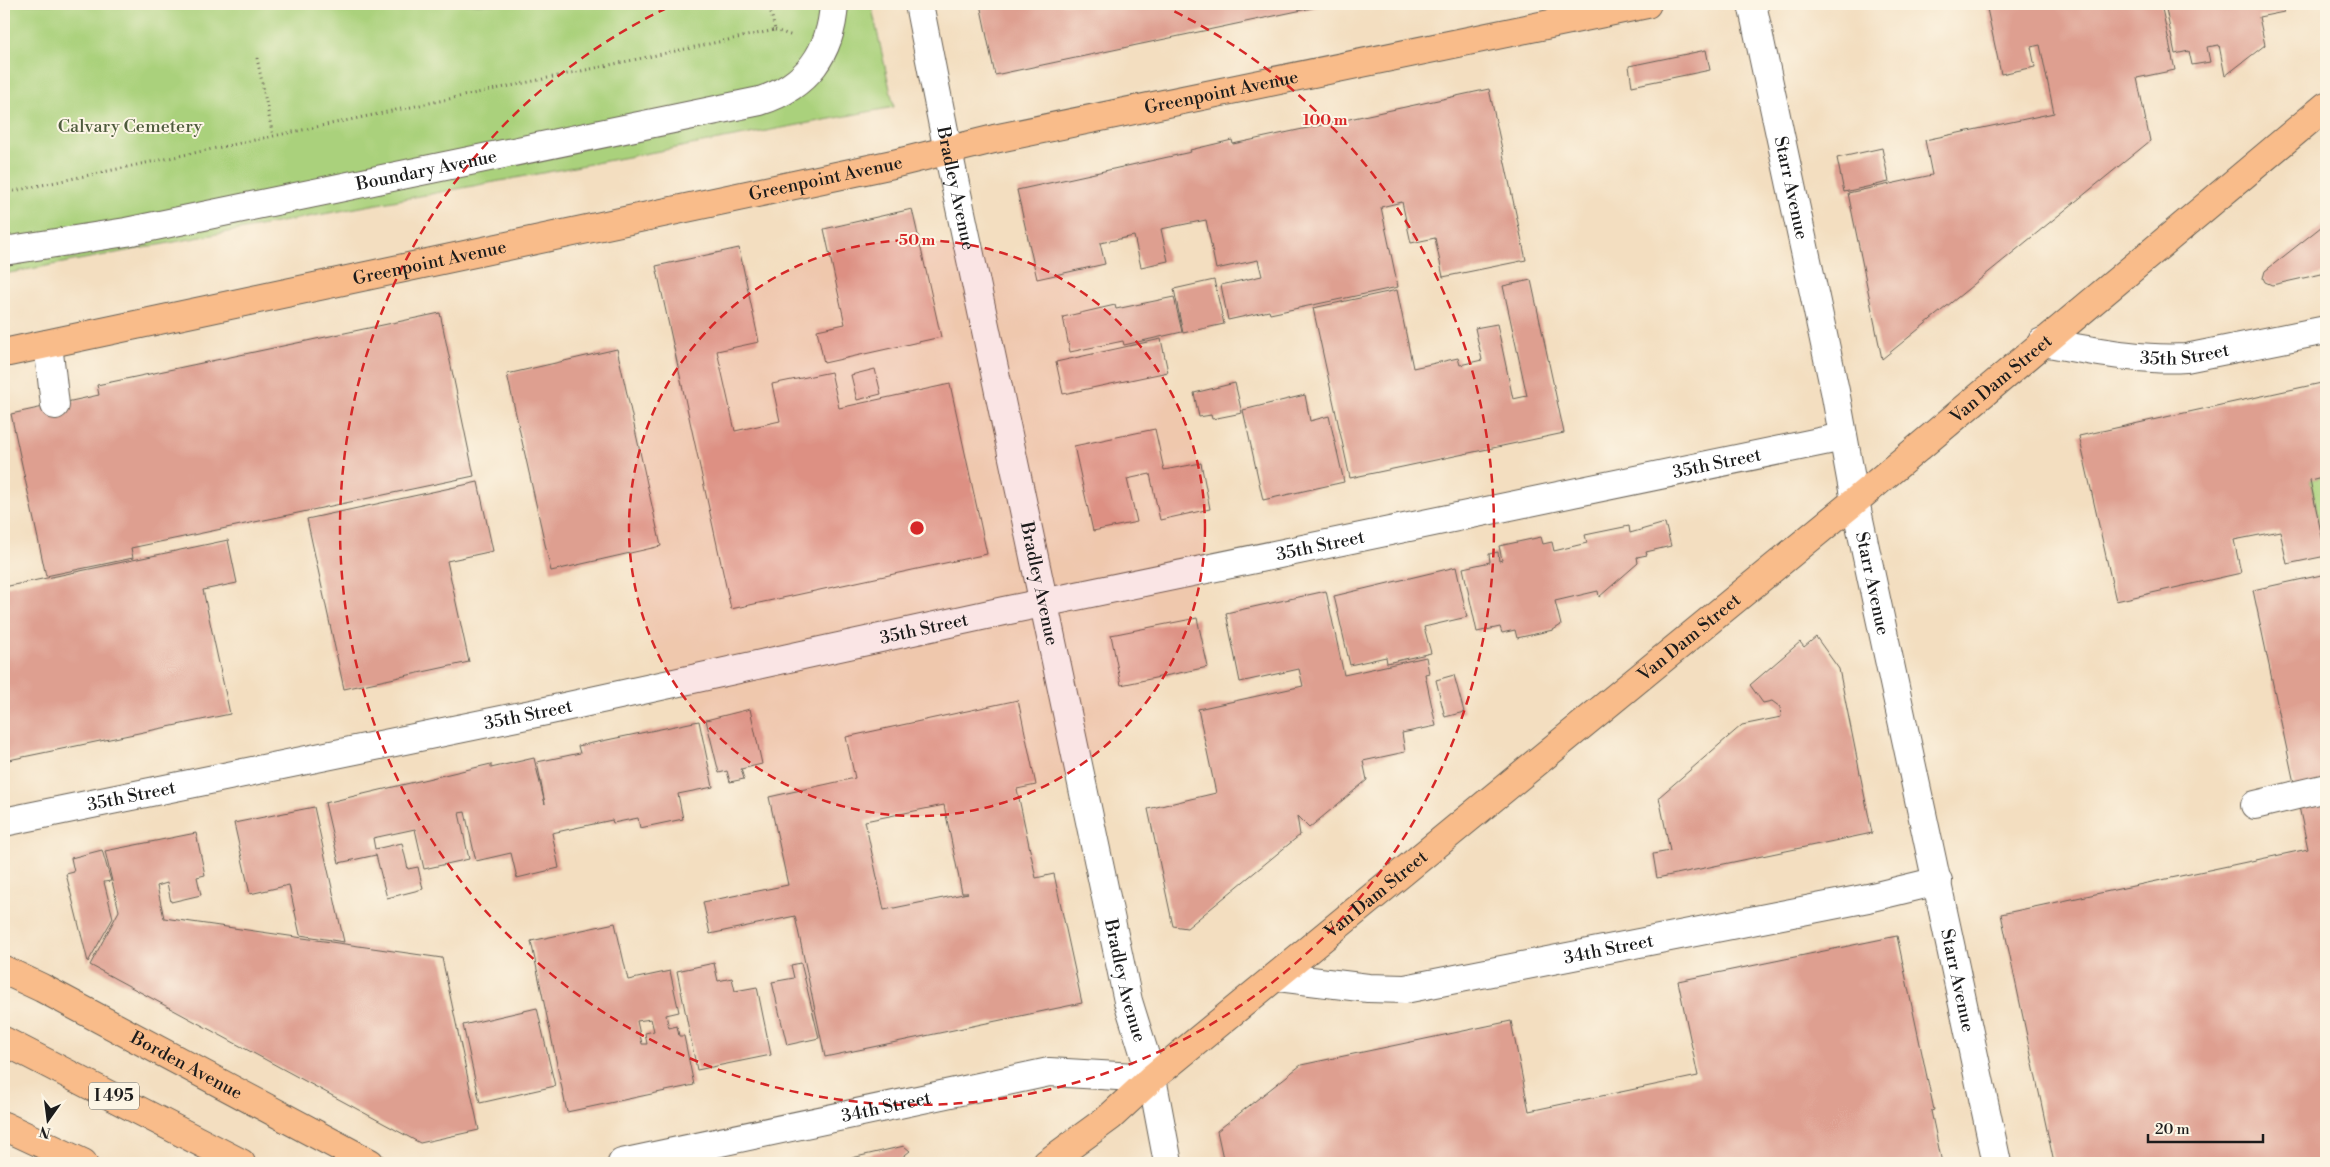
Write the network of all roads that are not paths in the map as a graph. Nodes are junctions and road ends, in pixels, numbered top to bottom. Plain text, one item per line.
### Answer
1 (834, 4) edge
2 (919, 4) edge
3 (1647, 4) edge
4 (1752, 4) edge
5 (2326, 106) edge
6 (948, 150) junction
7 (4, 251) edge
8 (2326, 330) edge
9 (2042, 342) junction
10 (48, 344) junction
11 (4, 353) edge
12 (55, 405) dead end
13 (1844, 437) junction
14 (1855, 501) junction
15 (1045, 603) junction
16 (2326, 788) edge
17 (2255, 804) dead end
18 (4, 822) edge
19 (1938, 882) junction
20 (4, 970) edge
21 (1278, 977) junction
22 (4, 1041) edge
23 (1152, 1078) junction
24 (4, 1126) edge
25 (233, 1159) edge
26 (83, 1163) edge
27 (370, 1163) edge
28 (622, 1163) edge
29 (1046, 1163) edge
30 (1168, 1163) edge
31 (1997, 1163) edge

1 - 7 street, Boundary Avenue
2 - 6 street, Bradley Avenue
3 - 6 main road, Greenpoint Avenue
4 - 13 street, Starr Avenue
5 - 9 main road, Van Dam Street
6 - 10 main road, Greenpoint Avenue
6 - 15 street, Bradley Avenue
8 - 9 street, 35th Street
9 - 14 main road, Van Dam Street
10 - 11 main road, Greenpoint Avenue
10 - 12 street
13 - 14 street, Starr Avenue
13 - 15 street, 35th Street
14 - 19 street, Starr Avenue
14 - 21 main road, Van Dam Street
15 - 18 street, 35th Street
15 - 23 street, Bradley Avenue
16 - 17 street
19 - 21 street, 34th Street
19 - 31 street, Starr Avenue
20 - 27 main road, Borden Avenue
21 - 23 main road, Van Dam Street
22 - 25 main road, I 495
23 - 28 street, 34th Street
23 - 29 main road, Van Dam Street
23 - 30 street, Bradley Avenue
24 - 26 main road

